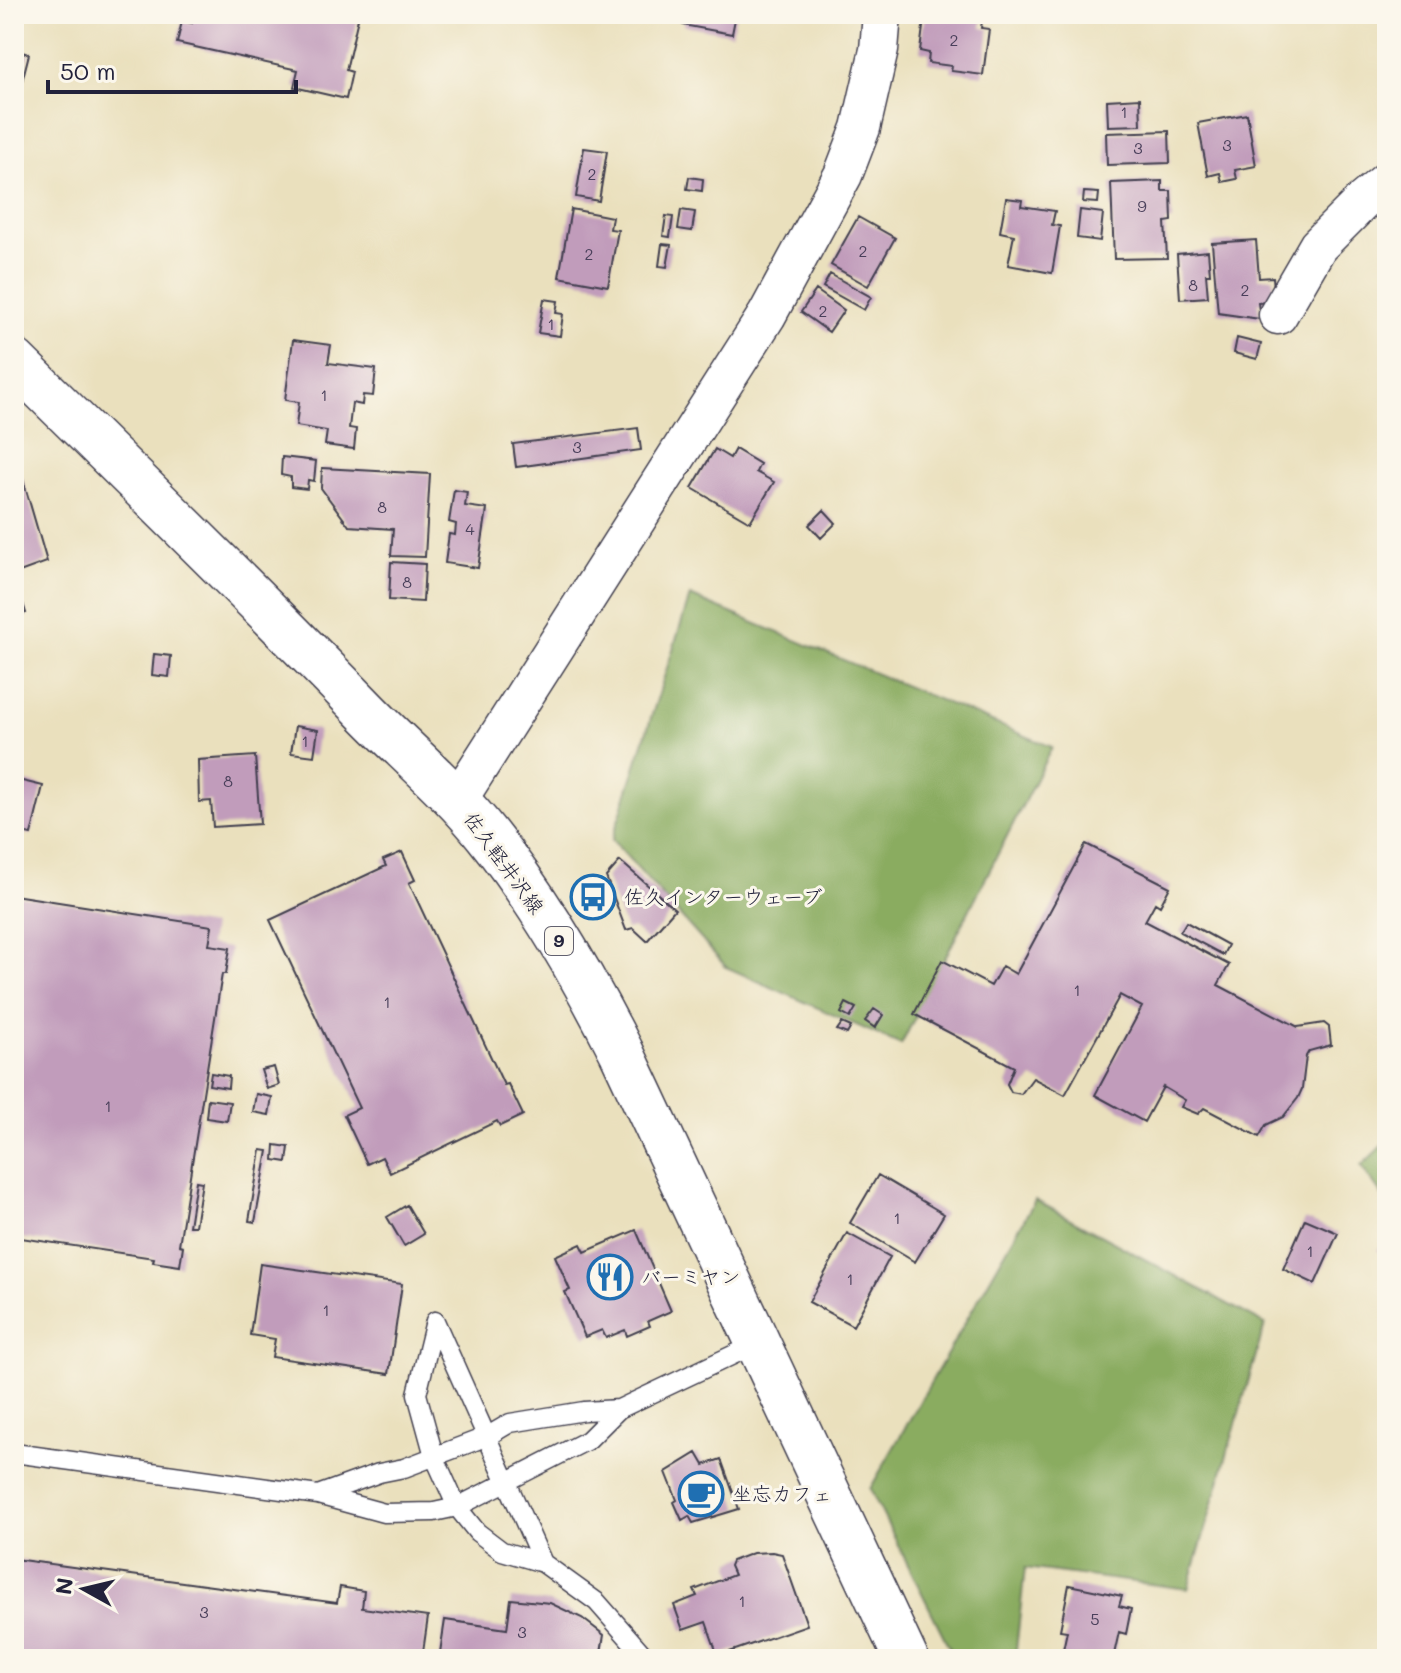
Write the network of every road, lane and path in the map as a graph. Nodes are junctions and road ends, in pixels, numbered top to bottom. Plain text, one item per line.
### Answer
1 (882, 14) edge
2 (1387, 181) edge
3 (1278, 315) dead end
4 (14, 361) edge
5 (457, 801) junction
6 (756, 1344) junction
7 (619, 1409) junction
8 (488, 1436) junction
9 (14, 1453) edge
10 (434, 1456) junction
11 (507, 1482) junction
12 (318, 1495) junction
13 (457, 1507) junction
14 (543, 1563) junction
15 (647, 1659) edge
16 (906, 1659) edge

1 - 5 street
2 - 3 street
4 - 5 main road, 佐久軽井沢線 / 9
5 - 6 main road, 佐久軽井沢線 / 9
6 - 7 lane
6 - 16 main road, 佐久軽井沢線 / 9
7 - 8 lane
7 - 11 lane
8 - 10 lane
8 - 10 lane
8 - 11 lane
9 - 12 lane
10 - 12 lane
10 - 13 lane
11 - 13 lane
11 - 14 lane
12 - 13 lane
13 - 14 lane
14 - 15 lane

